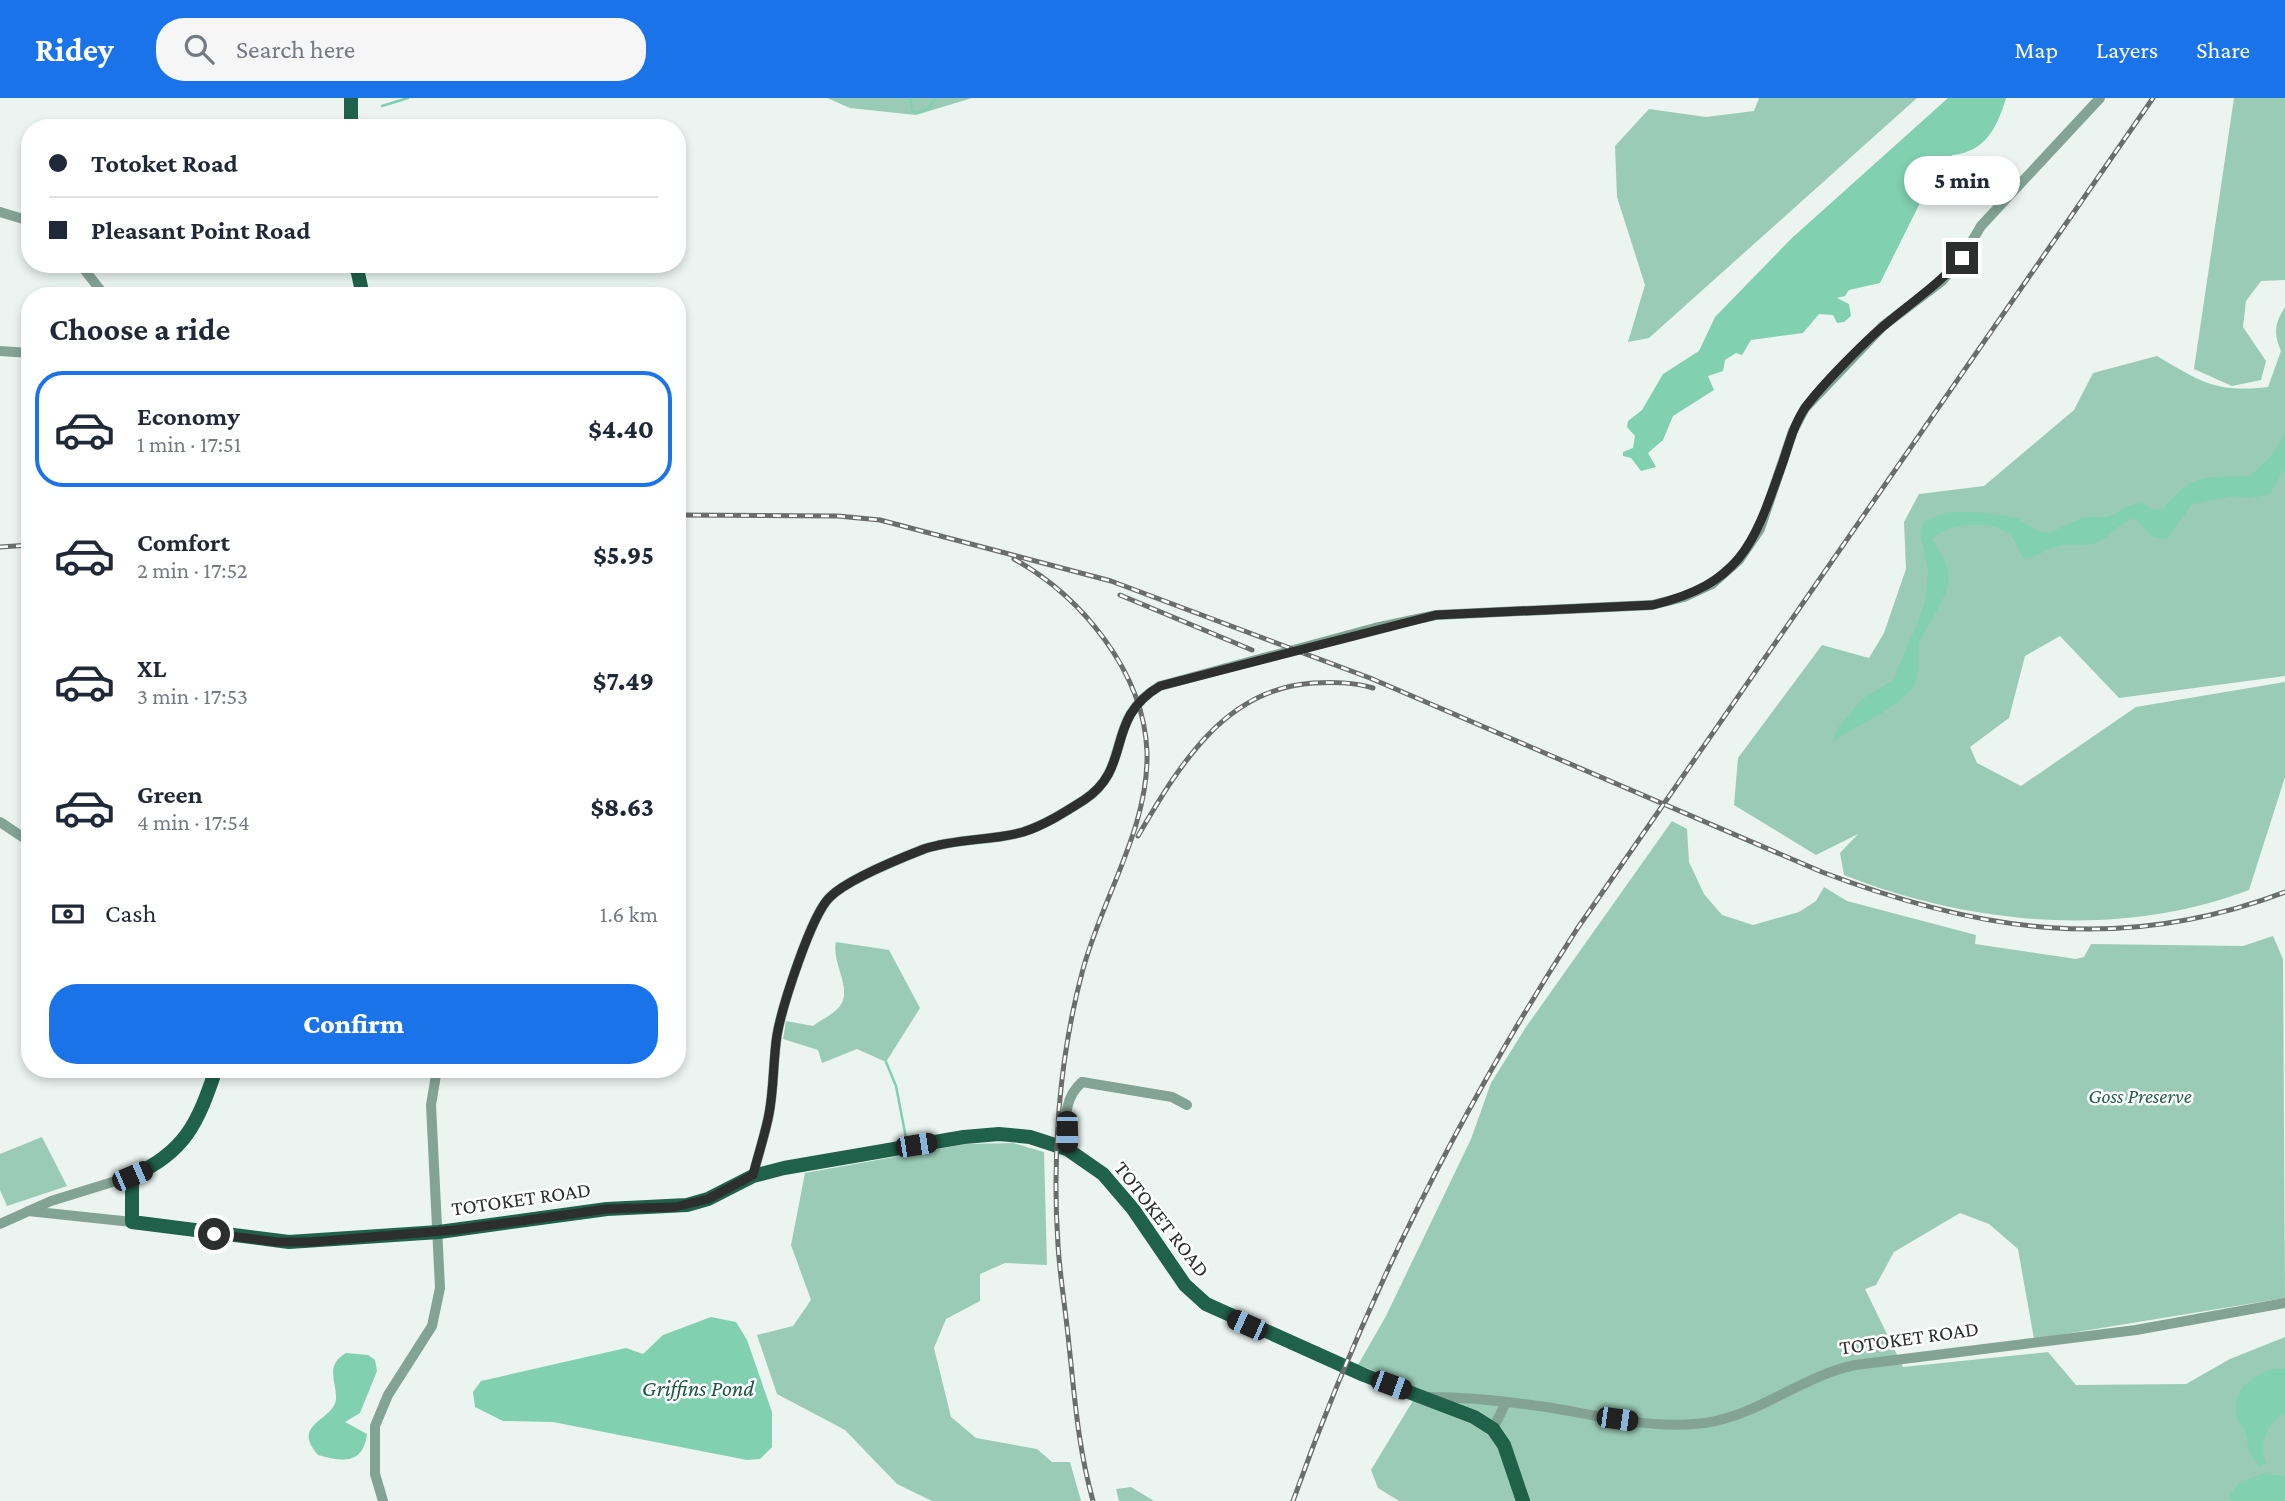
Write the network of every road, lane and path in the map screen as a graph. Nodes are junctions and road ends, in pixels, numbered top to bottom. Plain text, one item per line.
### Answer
1 (351, 98) edge
2 (2100, 98) edge
3 (351, 119) edge
4 (0, 212) edge
5 (21, 218) edge
6 (87, 273) edge
7 (98, 287) edge
8 (0, 351) edge
9 (21, 352) edge
10 (0, 822) edge
11 (21, 836) edge
12 (212, 1078) edge
13 (436, 1078) edge
14 (1187, 1105) dead end
15 (1067, 1149) junction
16 (753, 1175) junction
17 (132, 1176) junction
18 (28, 1211) junction
19 (132, 1222) junction
20 (0, 1224) edge
21 (439, 1232) junction
22 (2285, 1303) edge
23 (1425, 1397) junction
24 (1506, 1402) junction
25 (1493, 1429) junction
26 (383, 1501) edge
27 (1523, 1501) edge

1 - 3 main road
2 - 16 street
4 - 5 street
6 - 7 street
8 - 9 street
10 - 11 street
12 - 17 main road
13 - 21 street
14 - 15 street
15 - 16 main road, TOTOKET ROAD
15 - 23 main road, TOTOKET ROAD
16 - 21 main road, TOTOKET ROAD
17 - 18 street
17 - 19 main road
18 - 19 street, TOTOKET ROAD
18 - 20 street
19 - 21 main road, TOTOKET ROAD
21 - 26 street
22 - 24 street, TOTOKET ROAD
23 - 24 street, TOTOKET ROAD
23 - 25 main road
24 - 25 street
25 - 27 main road

